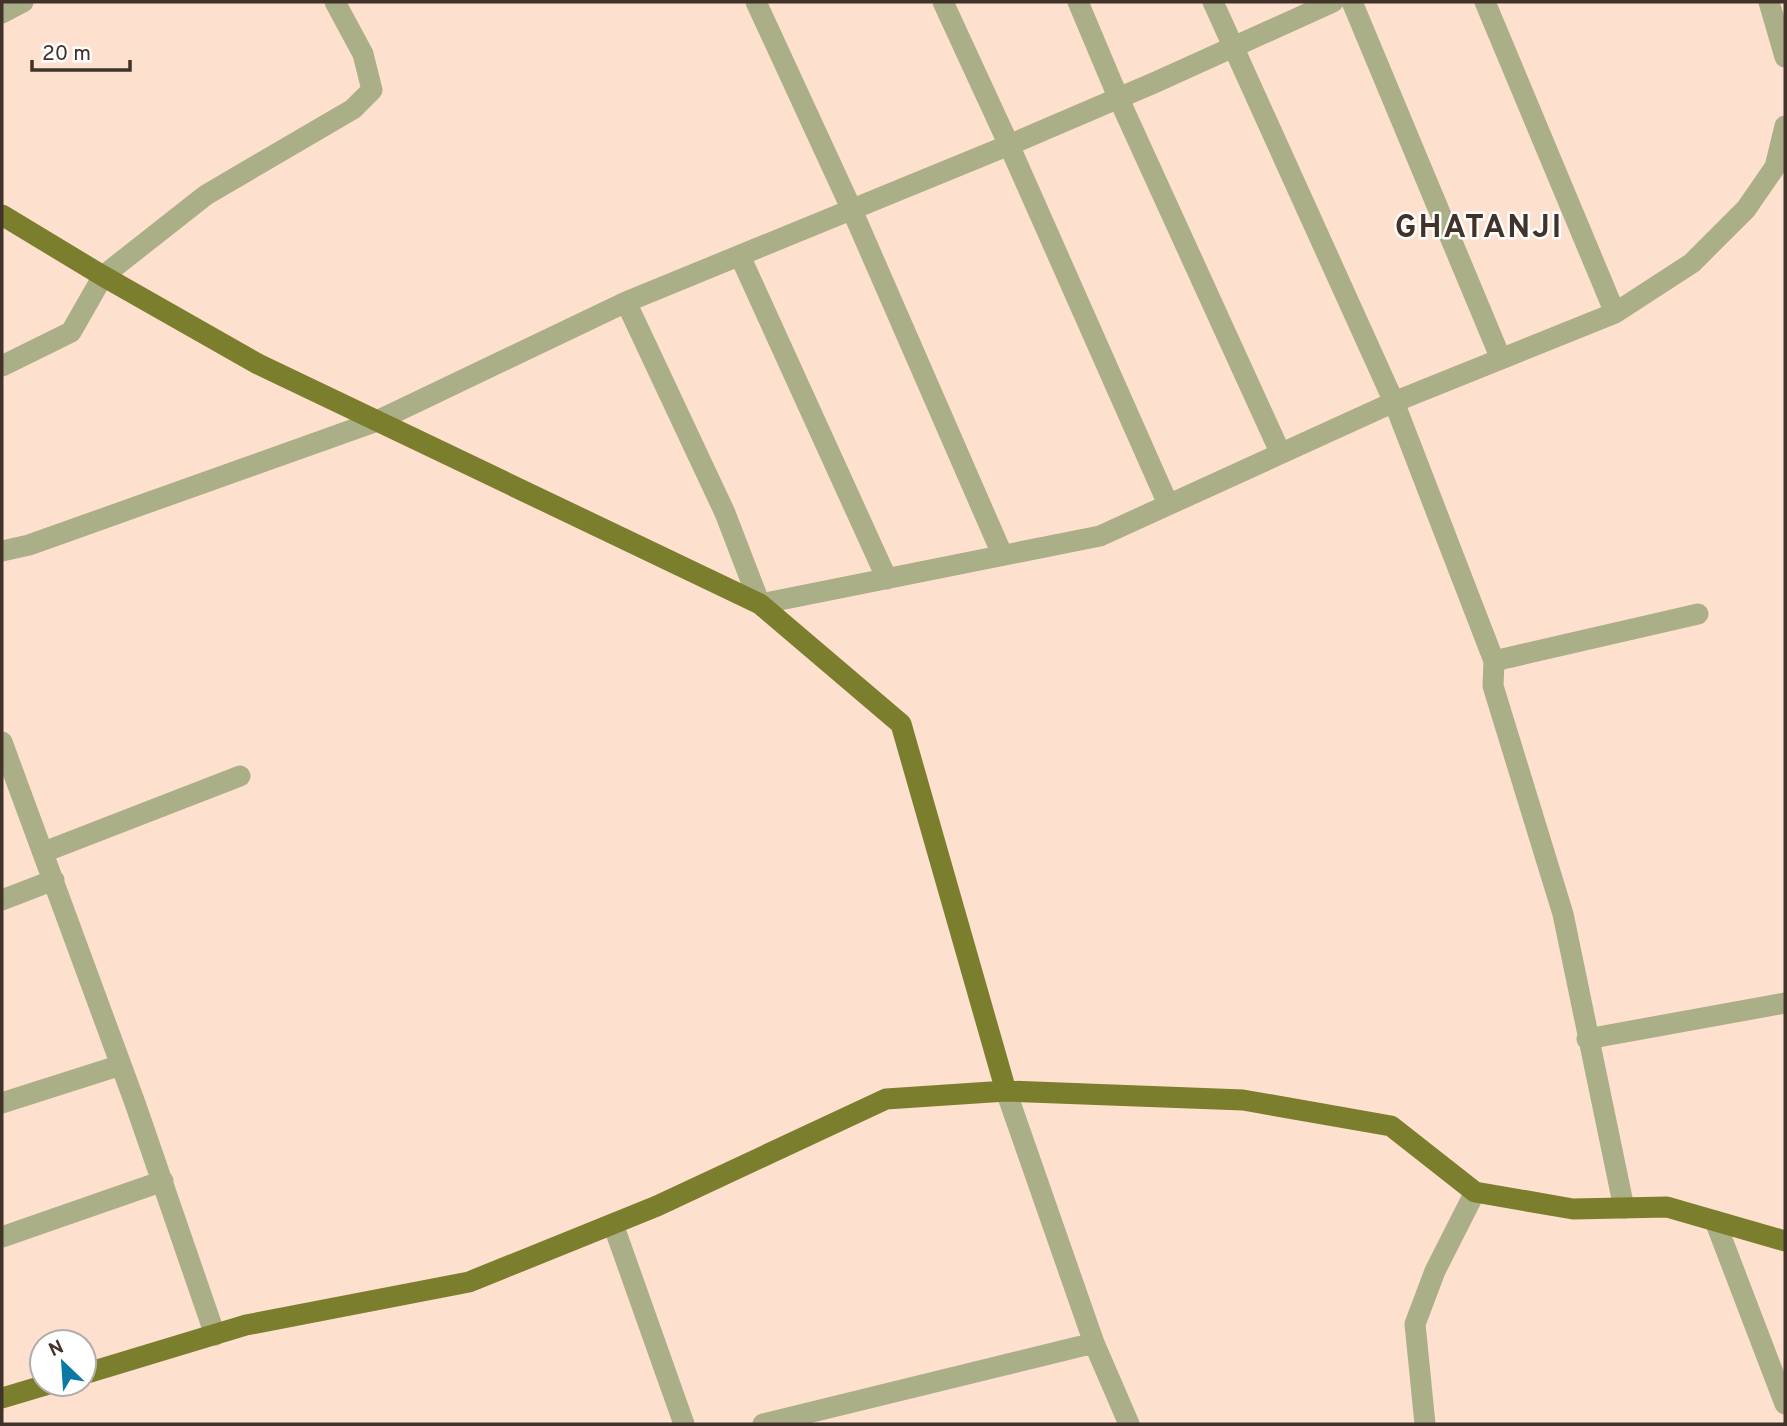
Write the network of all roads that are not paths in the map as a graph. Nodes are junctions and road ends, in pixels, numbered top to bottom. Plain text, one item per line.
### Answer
1 (23, 2) edge
2 (335, 2) edge
3 (756, 2) edge
4 (943, 2) edge
5 (1078, 2) edge
6 (1213, 2) edge
7 (1333, 2) edge
8 (1352, 2) edge
9 (1485, 2) edge
10 (1769, 2) edge
11 (2, 13) edge
12 (1233, 48) junction
13 (1785, 57) edge
14 (1118, 97) junction
15 (1785, 126) edge
16 (1009, 145) junction
17 (852, 210) junction
18 (2, 215) edge
19 (740, 256) junction
20 (103, 276) junction
21 (626, 302) junction
22 (1615, 313) junction
23 (1501, 359) junction
24 (2, 366) edge
25 (1394, 402) junction
26 (377, 421) junction
27 (1280, 452) junction
28 (1168, 505) junction
29 (2, 551) edge
30 (1002, 554) junction
31 (887, 579) junction
32 (760, 604) junction
33 (1698, 614) dead end
34 (1494, 661) junction
35 (2, 743) edge
36 (240, 776) dead end
37 (44, 852) junction
38 (54, 880) junction
39 (2, 900) edge
40 (1785, 1003) edge
41 (1587, 1039) junction
42 (121, 1065) junction
43 (1006, 1091) junction
44 (2, 1103) edge
45 (163, 1181) junction
46 (1475, 1192) junction
47 (1624, 1208) junction
48 (1715, 1221) junction
49 (613, 1224) junction
50 (2, 1237) edge
51 (1785, 1241) edge
52 (215, 1335) junction
53 (1094, 1343) junction
54 (98, 1370) edge
55 (28, 1390) edge
56 (2, 1398) edge
57 (1785, 1404) edge
58 (684, 1424) edge
59 (763, 1424) edge
60 (1129, 1424) edge
61 (1425, 1424) edge

1 - 11 street
2 - 20 street
3 - 17 street
4 - 16 street
5 - 14 street
6 - 12 street
7 - 12 street
8 - 23 street
9 - 22 street
10 - 13 street
12 - 14 street
12 - 25 street
14 - 16 street
14 - 27 street
15 - 22 street
16 - 17 street
16 - 28 street
17 - 19 street
17 - 30 street
18 - 20 main road
19 - 21 street
19 - 31 street
20 - 24 street
20 - 26 main road
21 - 26 street
21 - 32 street
22 - 23 street
23 - 25 street
25 - 27 street
25 - 34 street
26 - 29 street
26 - 32 main road
27 - 28 street
28 - 30 street
30 - 31 street
31 - 32 street
32 - 43 main road
33 - 34 street
34 - 41 street
35 - 37 street
36 - 37 street
37 - 38 street
38 - 39 street
38 - 42 street
40 - 41 street
41 - 47 street
42 - 44 street
42 - 45 street
43 - 46 main road
43 - 49 main road
43 - 53 street
45 - 50 street
45 - 52 street
46 - 47 main road
46 - 61 street
47 - 48 main road
48 - 51 main road
48 - 57 street
49 - 52 main road
49 - 58 street
52 - 54 main road
53 - 59 street
53 - 60 street
55 - 56 main road

